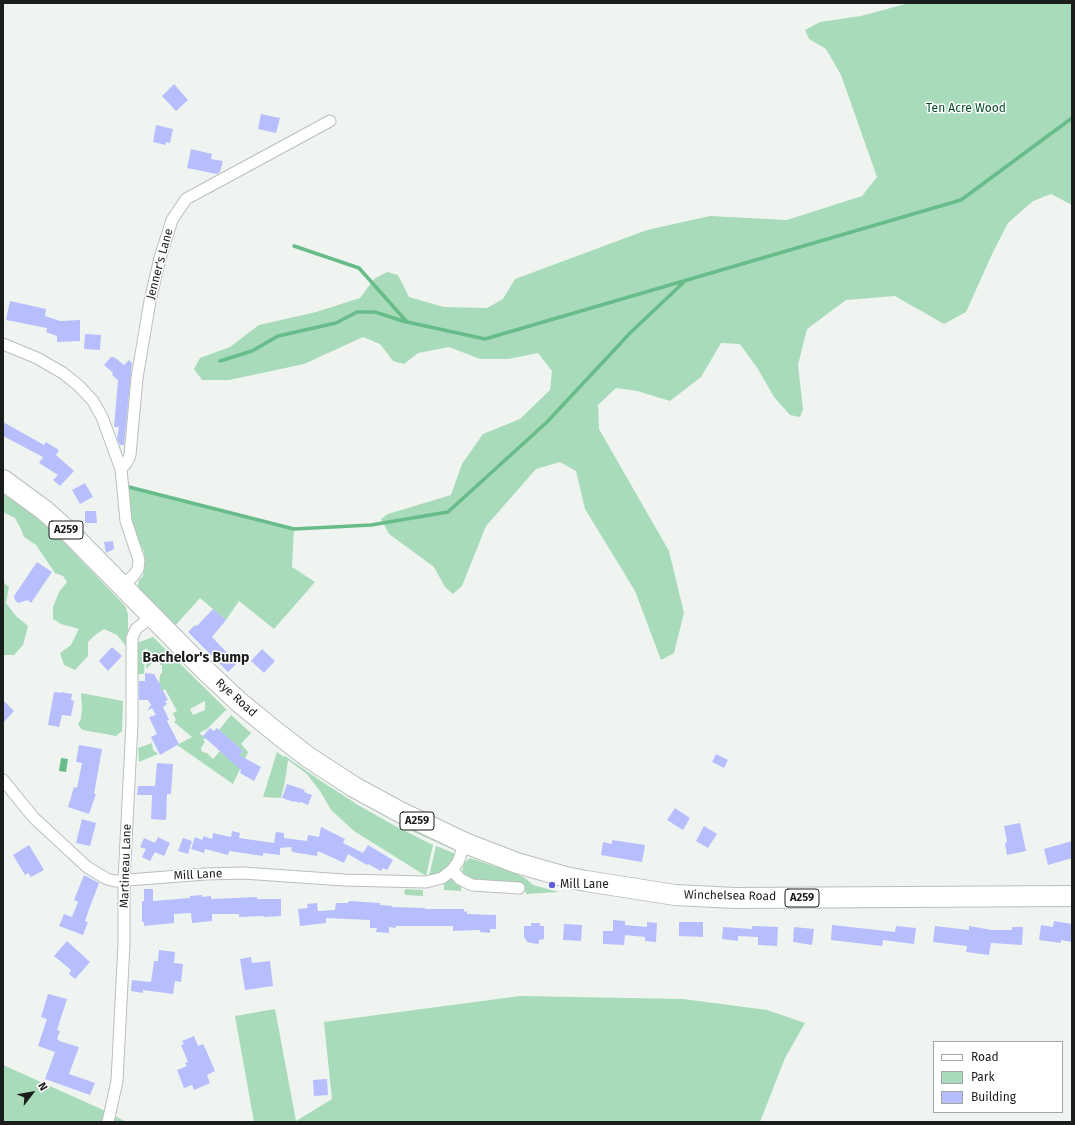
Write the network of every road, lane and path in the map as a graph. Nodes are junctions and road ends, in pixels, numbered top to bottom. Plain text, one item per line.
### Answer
1 (330, 121) dead end
2 (3, 344) edge
3 (121, 468) junction
4 (3, 480) edge
5 (122, 587) junction
6 (151, 616) junction
7 (3, 780) edge
8 (464, 843) junction
9 (536, 868) joint
10 (452, 870) junction
11 (124, 880) junction
12 (519, 888) dead end
13 (1072, 896) edge
14 (108, 1122) edge

1 - 3 street, Jenner's Lane
2 - 3 street
3 - 5 street
4 - 5 highway, Rye Road / A259
5 - 6 highway, Rye Road / A259
6 - 8 highway, Rye Road / A259
6 - 11 street, Martineau Lane
7 - 11 street, Mill Lane
8 - 9 highway, Rye Road / A259
8 - 10 street
9 - 13 highway, Winchelsea Road / A259
10 - 11 street, Mill Lane
10 - 12 street
11 - 14 street, Martineau Lane

